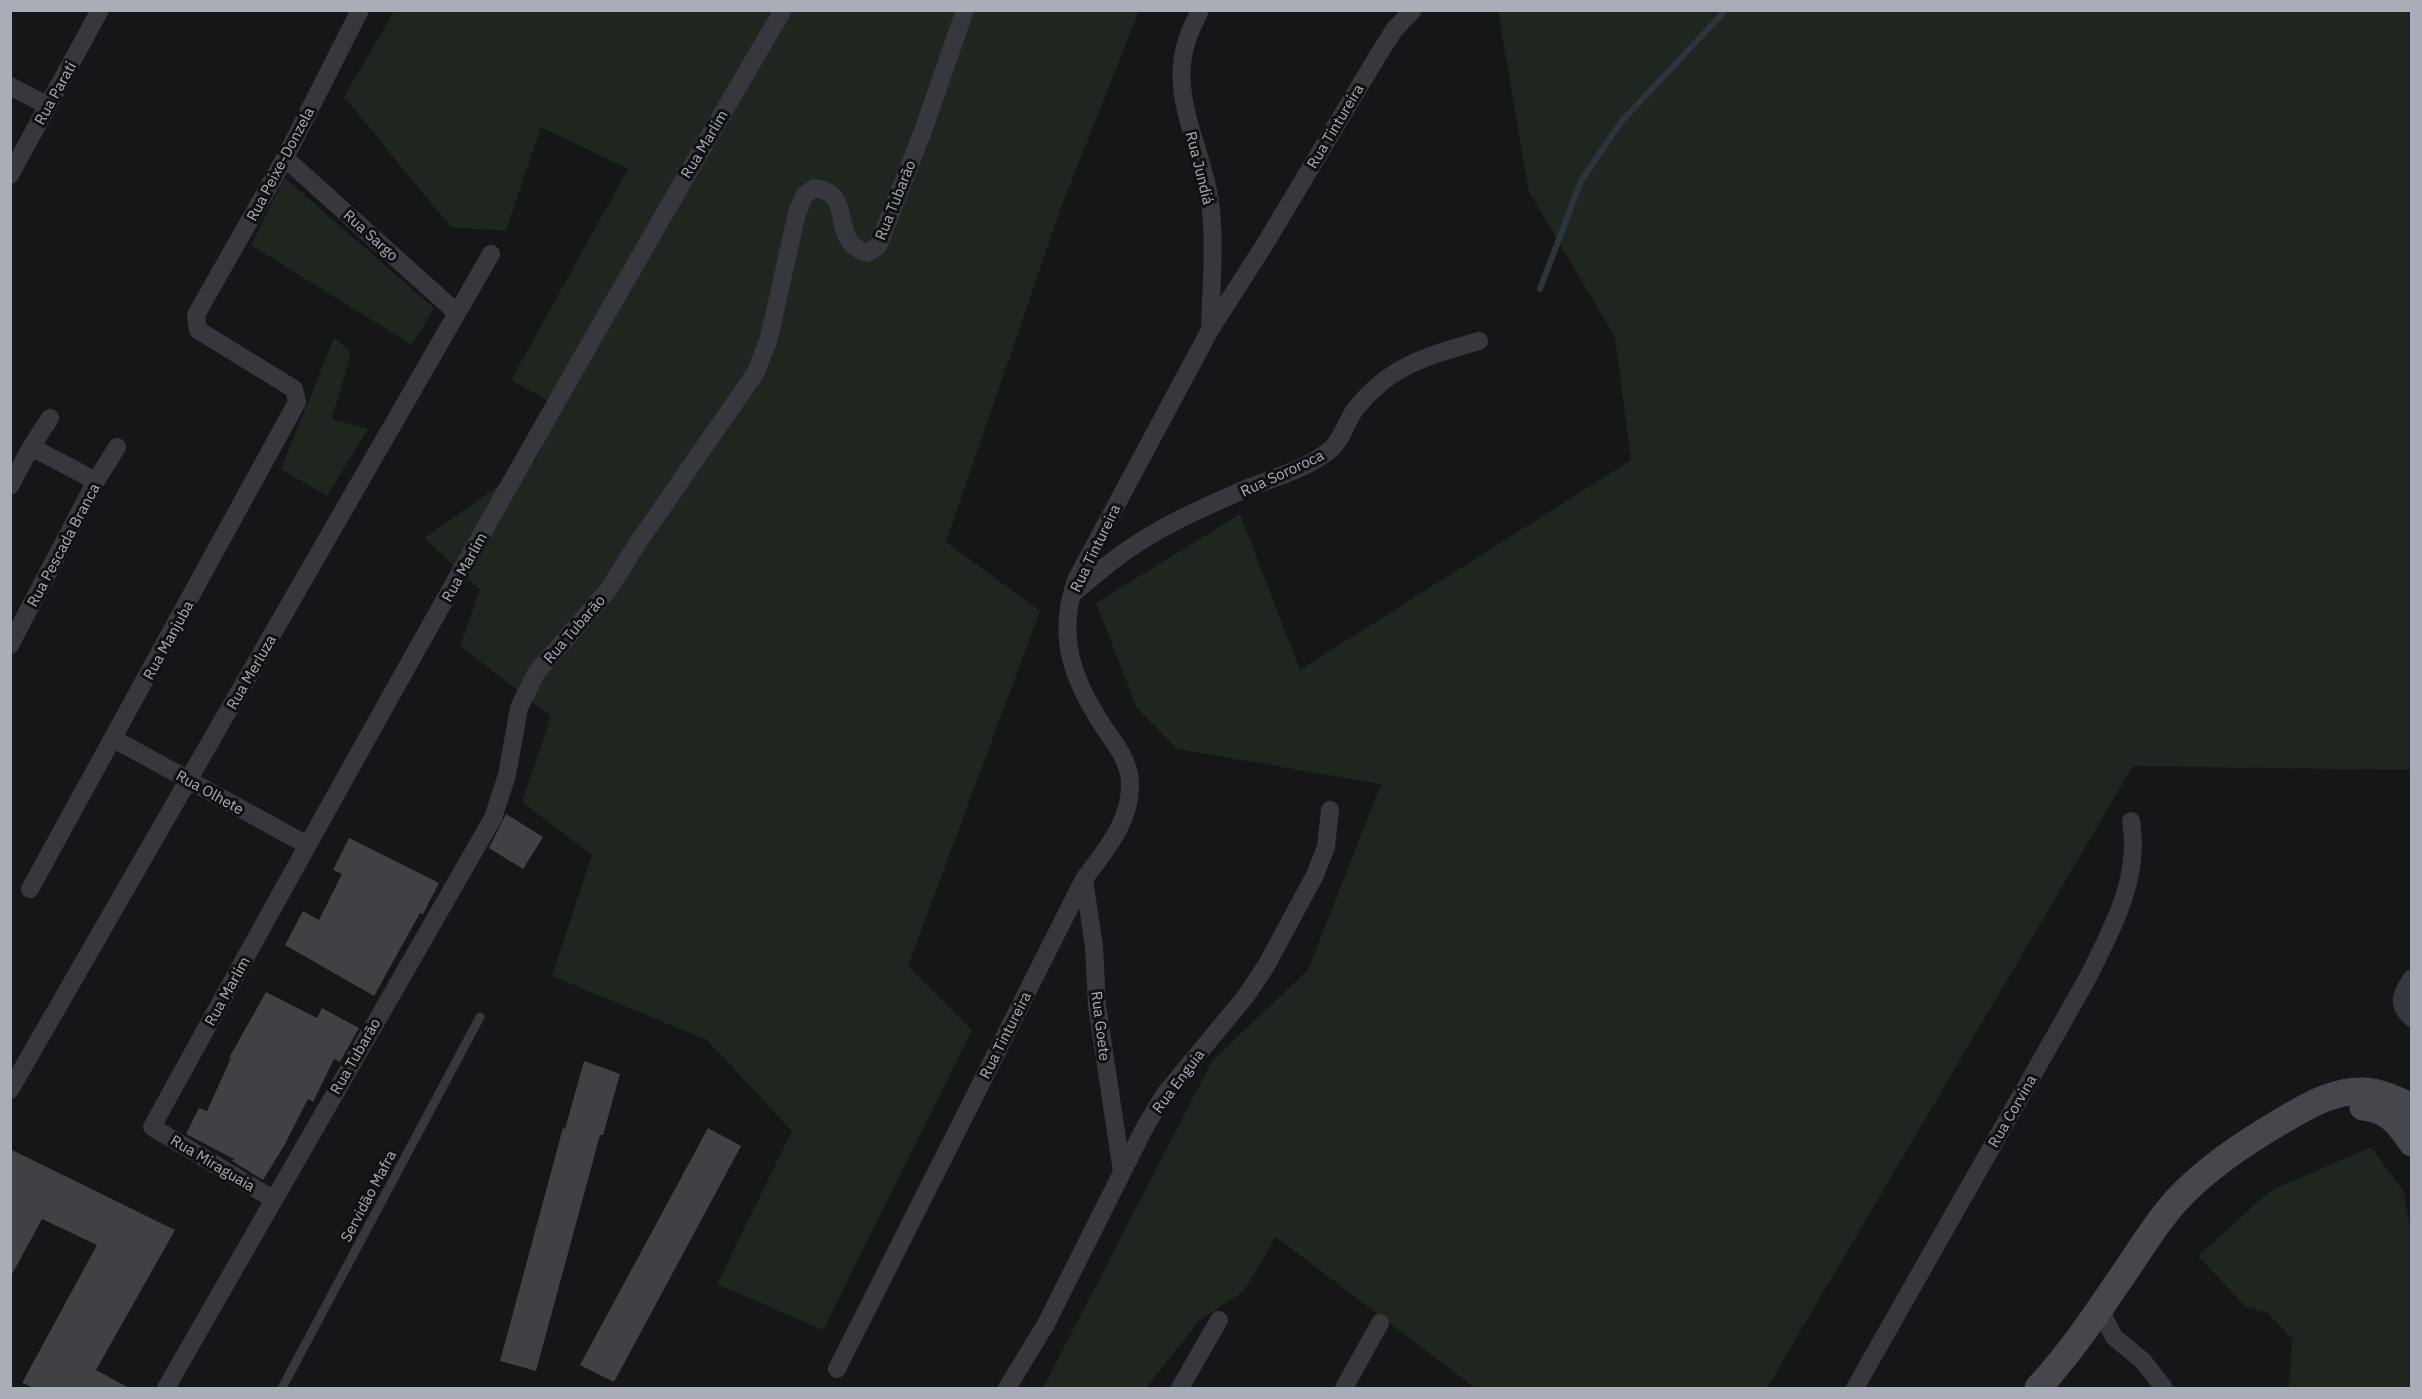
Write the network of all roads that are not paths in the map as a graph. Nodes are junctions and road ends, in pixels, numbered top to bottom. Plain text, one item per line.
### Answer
1 (100, 10) edge
2 (360, 10) edge
3 (783, 10) edge
4 (965, 10) edge
5 (1200, 10) edge
6 (1413, 10) edge
7 (10, 86) edge
8 (48, 106) junction
9 (285, 158) junction
10 (10, 175) edge
11 (491, 254) dead end
12 (457, 313) junction
13 (1210, 330) junction
14 (1479, 341) dead end
15 (294, 388) joint
16 (50, 418) dead end
17 (31, 447) junction
18 (117, 447) dead end
19 (96, 481) junction
20 (10, 486) edge
21 (1070, 596) junction
22 (10, 645) edge
23 (114, 739) junction
24 (189, 780) junction
25 (1330, 810) dead end
26 (2131, 821) dead end
27 (307, 845) junction
28 (1084, 879) junction
29 (30, 889) dead end
30 (2412, 978) edge
31 (480, 1017) dead end
32 (2412, 1018) edge
33 (10, 1090) edge
34 (2407, 1109) edge
35 (152, 1127) joint
36 (2412, 1143) edge
37 (1122, 1172) junction
38 (273, 1199) junction
39 (2099, 1308) junction
40 (1219, 1320) dead end
41 (1380, 1323) dead end
42 (837, 1369) dead end
43 (166, 1389) edge
44 (282, 1389) edge
45 (1007, 1389) edge
46 (1180, 1389) edge
47 (1344, 1389) edge
48 (1855, 1389) edge
49 (2038, 1389) edge
50 (2164, 1389) edge

1 - 8 street, Rua Parati
2 - 9 street, Rua Peixe-Donzela
3 - 27 street, Rua Marlim
4 - 38 street, Rua Tubarão
5 - 13 street, Rua Jundiá
6 - 13 street, Rua Tintureira
7 - 8 street
8 - 10 street, Rua Parati
9 - 12 street, Rua Sargo
9 - 15 street, Rua Peixe-Donzela
11 - 12 street, Rua Merluza
12 - 24 street, Rua Merluza
13 - 21 street, Rua Tintureira
14 - 21 street, Rua Sororoca
15 - 23 street, Rua Manjuba
16 - 17 street
17 - 19 street
17 - 20 street
18 - 19 street, Rua Pescada Branca
19 - 22 street, Rua Pescada Branca
21 - 28 street, Rua Tintureira
23 - 24 street, Rua Olhete
23 - 29 street, Rua Manjuba
24 - 27 street, Rua Olhete
24 - 33 street, Rua Merluza
25 - 37 street, Rua Enguia
26 - 48 street, Rua Corvina
27 - 35 street, Rua Marlim
28 - 37 street, Rua Goete
28 - 42 street, Rua Tintureira
30 - 32 street
31 - 44 lane, Servidão Mafra
34 - 36 main road
34 - 39 main road
35 - 38 street, Rua Miraguaia
37 - 45 street, Rua Enguia
38 - 43 street, Rua Tubarão
39 - 49 main road
39 - 50 street
40 - 46 street
41 - 47 street

